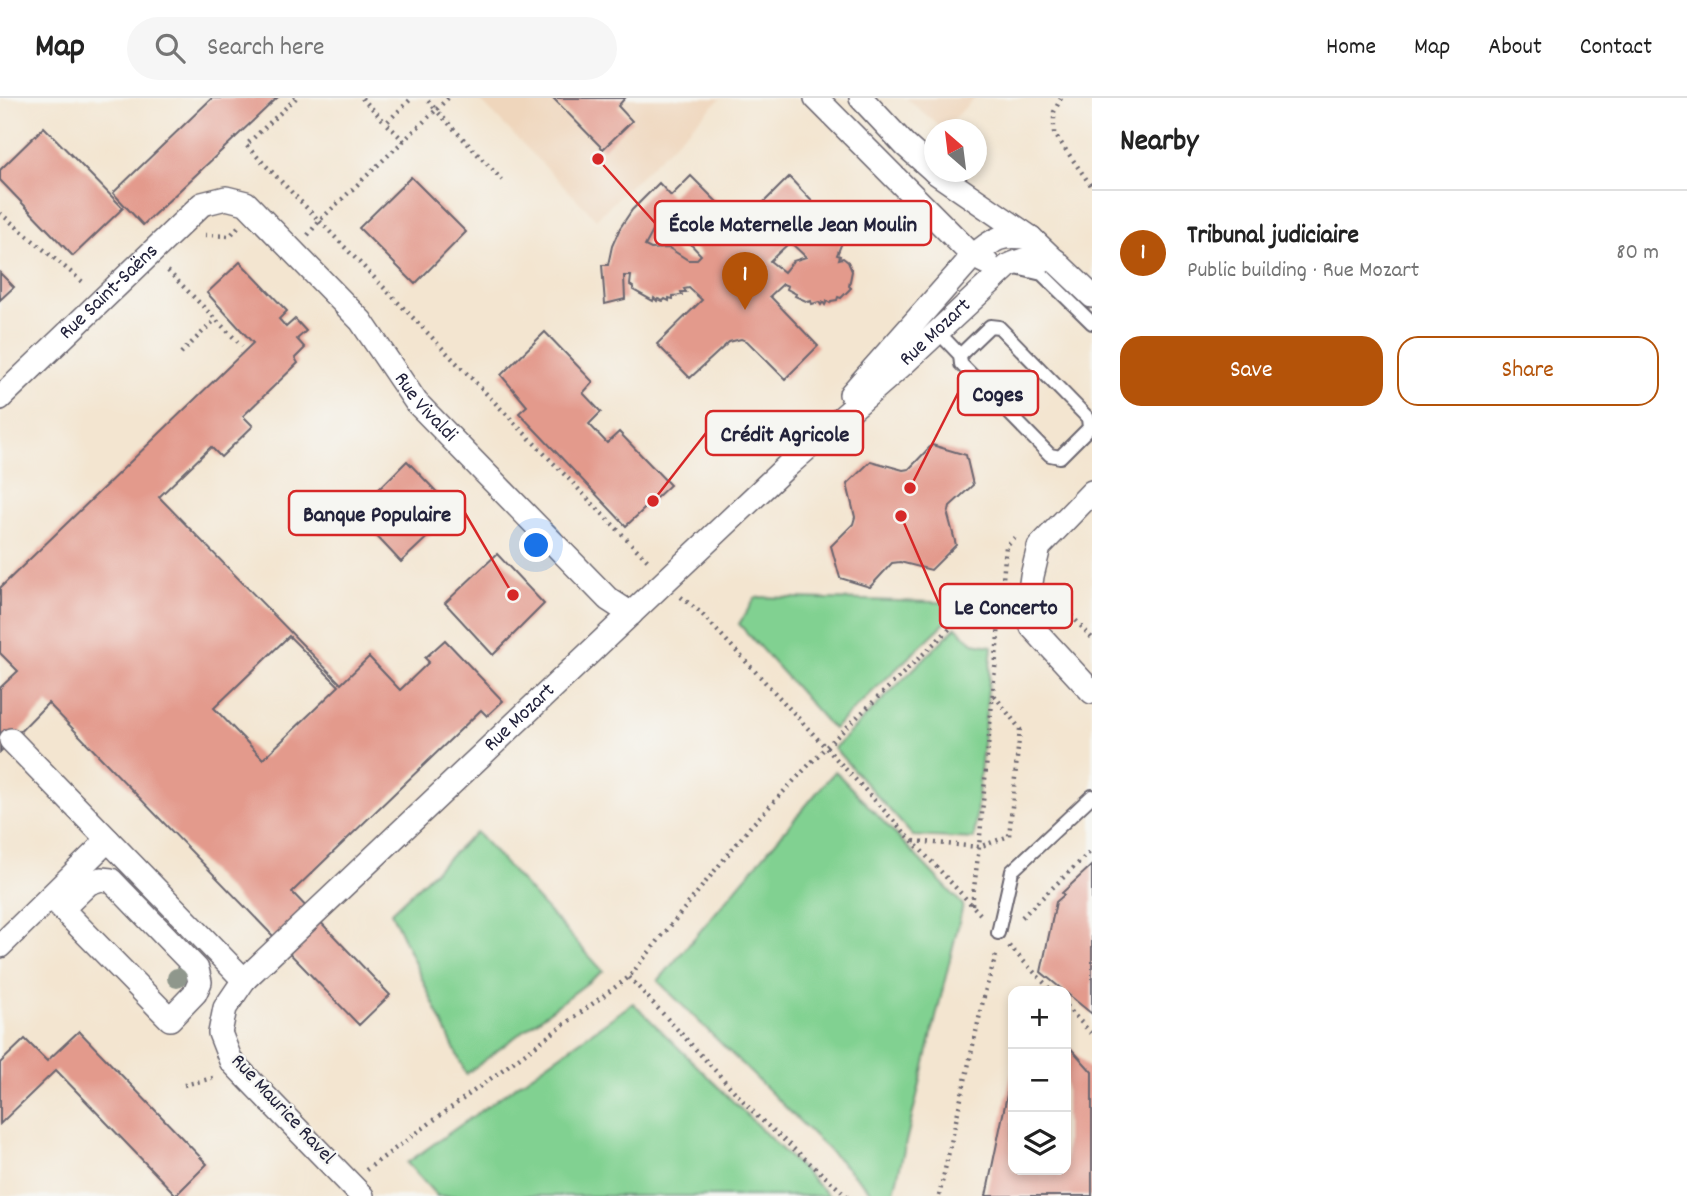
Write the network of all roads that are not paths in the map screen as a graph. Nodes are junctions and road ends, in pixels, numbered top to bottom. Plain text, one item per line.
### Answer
1 (816, 98) edge
2 (861, 98) edge
3 (924, 161) edge
4 (951, 182) edge
5 (226, 198) joint
6 (1031, 238) junction
7 (973, 256) junction
8 (1056, 261) junction
9 (1008, 266) junction
10 (1092, 296) edge
11 (1092, 323) edge
12 (938, 332) junction
13 (960, 355) junction
14 (0, 398) edge
15 (786, 467) junction
16 (1092, 492) edge
17 (631, 614) junction
18 (1092, 692) edge
19 (11, 740) dead end
20 (1092, 796) edge
21 (108, 840) junction
22 (1000, 935) road end
23 (0, 946) edge
24 (244, 981) junction
25 (170, 1020) joint
26 (358, 1188) edge

1 - 7 street
2 - 3 street
4 - 6 street
5 - 14 street, Rue Saint-Saëns
5 - 17 street, Rue Vivaldi
6 - 7 street
6 - 8 street
7 - 9 street
7 - 15 street
8 - 9 street, Rue Mozart
8 - 10 street
9 - 11 lane
9 - 12 street, Rue Mozart
12 - 13 lane
12 - 15 street, Rue Mozart
13 - 13 lane
15 - 17 street, Rue Mozart
16 - 18 street
17 - 24 street, Rue Mozart
19 - 21 street
20 - 22 lane
21 - 23 street
21 - 24 street
24 - 26 street, Rue Maurice Ravel
25 - 25 street

